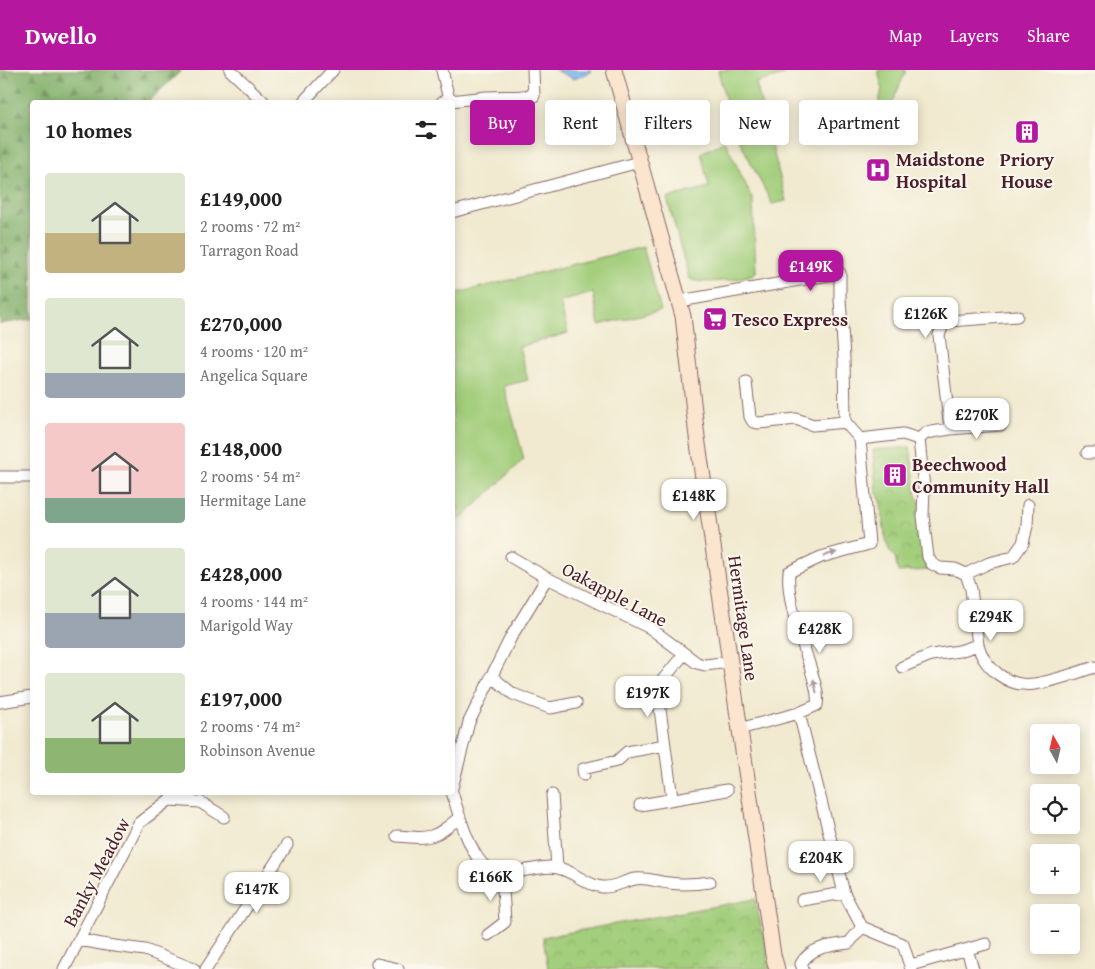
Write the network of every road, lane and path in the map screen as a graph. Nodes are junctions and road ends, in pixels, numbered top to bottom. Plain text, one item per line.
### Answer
1 (230, 70) edge
2 (333, 70) edge
3 (442, 70) edge
4 (533, 70) edge
5 (614, 70) edge
6 (262, 100) edge
7 (305, 100) edge
8 (445, 100) edge
9 (453, 100) edge
10 (639, 162) junction
11 (455, 211) edge
12 (680, 302) junction
13 (1017, 316) dead end
14 (746, 382) dead end
15 (845, 422) junction
16 (1001, 425) dead end
17 (950, 430) junction
18 (860, 439) junction
19 (919, 439) junction
20 (0, 477) edge
21 (30, 477) edge
22 (1028, 505) dead end
23 (511, 557) dead end
24 (966, 574) junction
25 (548, 578) junction
26 (978, 644) junction
27 (684, 654) junction
28 (730, 662) junction
29 (1095, 666) edge
30 (902, 667) dead end
31 (491, 676) junction
32 (30, 697) edge
33 (0, 702) edge
34 (576, 703) dead end
35 (799, 714) junction
36 (739, 729) junction
37 (665, 745) junction
38 (455, 774) edge
39 (584, 775) dead end
40 (727, 790) dead end
41 (453, 795) edge
42 (552, 795) dead end
43 (672, 798) junction
44 (640, 805) dead end
45 (460, 816) junction
46 (224, 817) dead end
47 (398, 836) dead end
48 (287, 845) dead end
49 (557, 868) junction
50 (502, 872) junction
51 (710, 882) dead end
52 (844, 893) junction
53 (802, 900) dead end
54 (862, 927) junction
55 (488, 935) dead end
56 (80, 940) junction
57 (986, 944) dead end
58 (967, 950) junction
59 (377, 964) dead end
60 (911, 967) edge
61 (64, 969) edge
62 (194, 969) edge
63 (206, 969) edge
64 (398, 969) edge
65 (777, 969) edge
66 (803, 969) edge
67 (973, 969) edge

1 - 6 street
2 - 7 street
3 - 8 street
4 - 9 street
5 - 10 main road, Hermitage Lane
10 - 11 street
10 - 12 main road, Hermitage Lane
12 - 15 street
12 - 28 main road, Hermitage Lane
13 - 17 street
14 - 15 street
15 - 18 street
16 - 17 street
17 - 19 street
18 - 19 street
35 -> 18 street
19 - 24 street
20 - 21 street
22 - 24 street
23 - 25 street, Oakapple Lane
24 - 26 street
25 - 27 street, Oakapple Lane
25 - 31 street
26 - 29 street
26 - 30 street
27 - 28 street, Oakapple Lane
27 - 37 street
28 - 36 main road, Hermitage Lane
31 - 34 street
31 - 38 street
32 - 33 street
35 - 36 street
35 - 52 street
36 - 65 main road, Hermitage Lane
37 - 39 street
37 - 43 street
40 - 43 street
41 - 45 street
42 - 49 street
43 - 44 street
45 - 47 street
45 - 50 street
46 - 56 street, Banky Meadow
48 - 63 street
49 - 50 street
49 - 51 street
50 - 55 street
52 - 53 street
52 - 54 street
54 - 60 street
54 - 66 street
56 - 61 street, Banky Meadow
56 - 62 street
57 - 58 street
58 - 60 street
58 - 67 street
59 - 64 street

